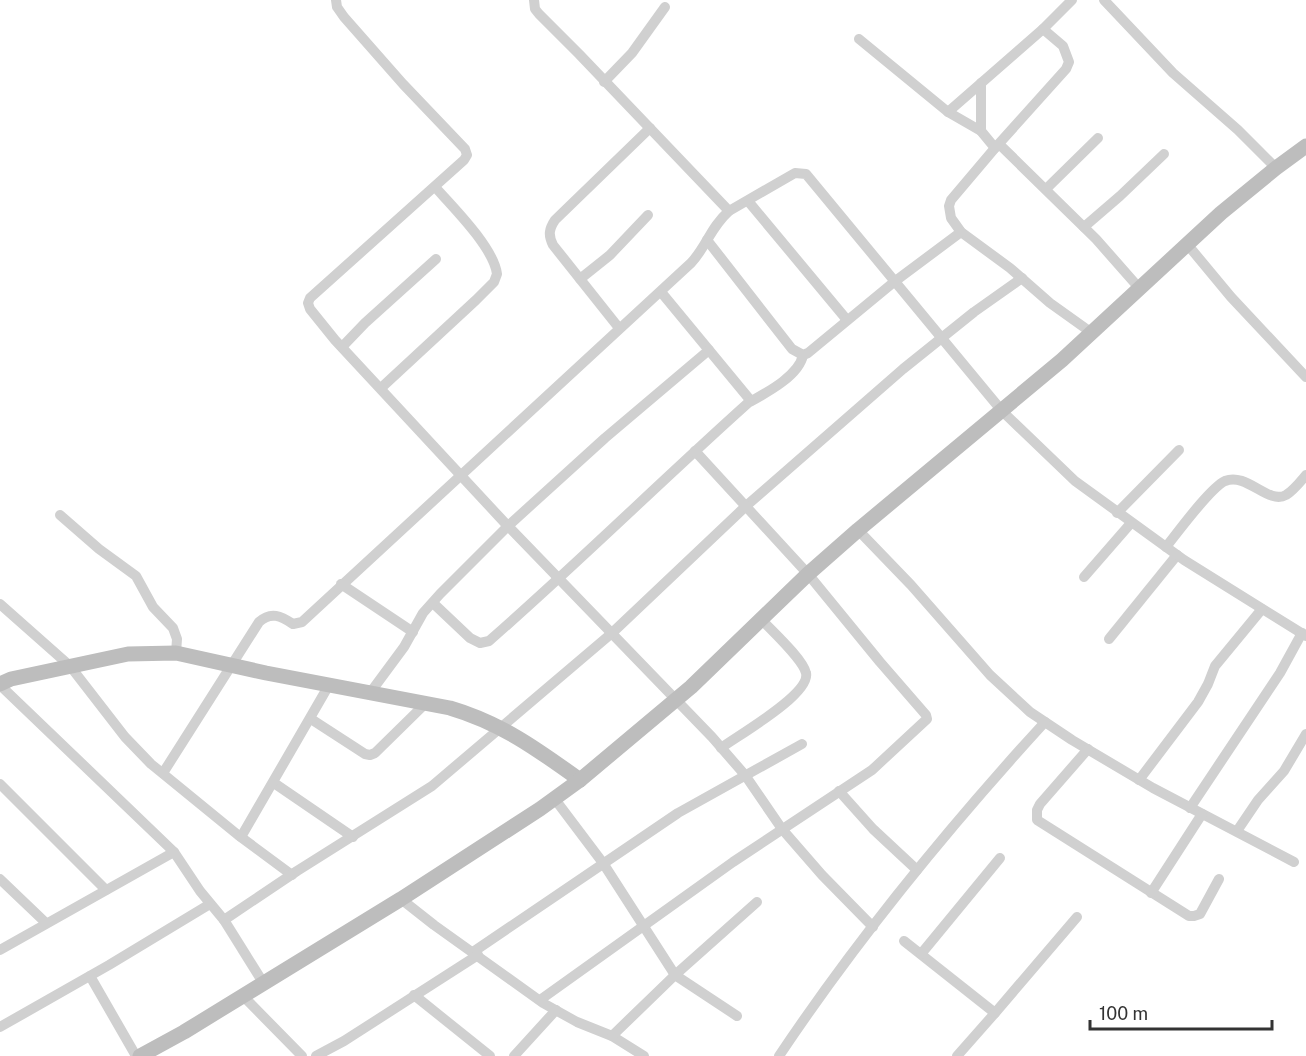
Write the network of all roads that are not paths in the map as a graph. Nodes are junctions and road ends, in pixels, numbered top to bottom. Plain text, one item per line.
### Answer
1 (336, 0) edge
2 (534, 0) edge
3 (1072, 0) edge
4 (1104, 0) edge
5 (665, 7) dead end
6 (1043, 29) junction
7 (860, 39) dead end
8 (604, 82) junction
9 (981, 83) junction
10 (948, 111) junction
11 (650, 128) junction
12 (981, 131) junction
13 (1098, 138) dead end
14 (997, 146) junction
15 (1306, 147) edge
16 (1164, 154) dead end
17 (1276, 168) junction
18 (435, 187) junction
19 (1046, 189) junction
20 (748, 201) junction
21 (729, 211) junction
22 (648, 215) dead end
23 (1084, 227) junction
24 (961, 232) junction
25 (707, 240) junction
26 (1187, 244) junction
27 (436, 259) dead end
28 (1022, 278) junction
29 (580, 279) junction
30 (894, 282) junction
31 (1140, 289) junction
32 (661, 292) junction
33 (847, 320) junction
34 (619, 328) junction
35 (1092, 333) junction
36 (942, 338) junction
37 (342, 347) junction
38 (709, 350) junction
39 (803, 355) junction
40 (1306, 377) edge
41 (381, 388) junction
42 (751, 401) junction
43 (1002, 411) junction
44 (1179, 450) dead end
45 (695, 451) junction
46 (461, 474) junction
47 (1306, 476) edge
48 (746, 506) junction
49 (1117, 513) junction
50 (60, 515) dead end
51 (1131, 523) junction
52 (508, 526) junction
53 (858, 530) junction
54 (1166, 547) junction
55 (1177, 555) junction
56 (808, 574) junction
57 (1084, 577) dead end
58 (559, 579) junction
59 (341, 584) junction
60 (433, 603) junction
61 (0, 604) edge
62 (1262, 609) junction
63 (762, 620) junction
64 (413, 632) junction
65 (612, 633) junction
66 (1304, 634) edge
67 (1109, 639) dead end
68 (176, 653) junction
69 (231, 664) junction
70 (70, 666) junction
71 (0, 685) edge
72 (329, 685) junction
73 (370, 693) junction
74 (677, 700) junction
75 (426, 703) junction
76 (311, 719) junction
77 (1045, 722) junction
78 (502, 728) junction
79 (1306, 734) edge
80 (802, 744) dead end
81 (721, 748) junction
82 (1088, 749) junction
83 (163, 773) junction
84 (745, 775) junction
85 (580, 780) junction
86 (1139, 780) junction
87 (274, 783) junction
88 (0, 784) edge
89 (839, 791) junction
90 (554, 798) junction
91 (1190, 808) junction
92 (1202, 814) junction
93 (782, 829) junction
94 (1237, 831) junction
95 (241, 837) junction
96 (353, 837) junction
97 (174, 852) junction
98 (1000, 858) dead end
99 (1294, 862) dead end
100 (603, 863) junction
101 (917, 870) junction
102 (292, 875) junction
103 (0, 879) edge
104 (1219, 879) dead end
105 (105, 890) junction
106 (1151, 893) junction
107 (400, 899) junction
108 (757, 902) dead end
109 (210, 904) junction
110 (1077, 916) dead end
111 (224, 920) junction
112 (46, 923) junction
113 (644, 927) junction
114 (873, 927) junction
115 (904, 941) dead end
116 (0, 950) edge
117 (475, 953) junction
118 (921, 954) junction
119 (675, 975) junction
120 (90, 976) junction
121 (264, 984) junction
122 (414, 995) junction
123 (244, 997) junction
124 (540, 1000) junction
125 (556, 1010) junction
126 (995, 1013) junction
127 (737, 1016) dead end
128 (0, 1027) edge
129 (612, 1036) junction
130 (138, 1056) edge
131 (302, 1056) edge
132 (316, 1056) edge
133 (490, 1056) edge
134 (514, 1056) edge
135 (644, 1056) edge
136 (779, 1056) edge
137 (957, 1056) edge

1 - 18 street
2 - 8 street
3 - 6 street
4 - 17 street
5 - 8 street
6 - 9 street
6 - 14 street
7 - 10 street
8 - 11 street
9 - 10 street
9 - 12 street
10 - 12 street
11 - 21 street
11 - 29 street
12 - 14 street
13 - 19 street
14 - 19 street
14 - 24 street
15 - 17 street
16 - 23 street
17 - 26 street
18 - 37 street
18 - 41 street
19 - 23 street
20 - 21 street
20 - 30 street
20 - 33 street
21 - 25 street
22 - 29 street
23 - 31 street
24 - 28 street
24 - 30 street
25 - 32 street
25 - 39 street
26 - 31 street
26 - 40 street
27 - 37 street
28 - 35 street
28 - 36 street
29 - 34 street
30 - 33 street
30 - 36 street
31 - 35 street
32 - 34 street
32 - 38 street
33 - 39 street
34 - 46 street
35 - 43 street
36 - 43 street
36 - 48 street
37 - 41 street
38 - 42 street
38 - 52 street
39 - 42 street
41 - 46 street
42 - 45 street
43 - 49 street
43 - 53 street
44 - 49 street
45 - 48 street
45 - 58 street
46 - 52 street
46 - 59 street
47 - 54 street
48 - 56 street
48 - 65 street
49 - 51 street
50 - 68 street
51 - 54 street
51 - 57 street
52 - 58 street
52 - 60 street
53 - 56 street
53 - 77 street
54 - 55 street
55 - 62 street
55 - 67 street
56 - 63 street
56 - 89 street
58 - 60 street
58 - 65 street
59 - 64 street
59 - 69 street
60 - 64 street
61 - 70 street
62 - 66 street
62 - 86 street
63 - 74 street
63 - 81 street
64 - 73 street
65 - 74 street
65 - 78 street
66 - 91 street
68 - 69 street
68 - 70 street
69 - 72 street
69 - 83 street
70 - 71 street
70 - 83 street
71 - 97 street
72 - 73 street
72 - 76 street
73 - 75 street
74 - 81 street
74 - 85 street
75 - 76 street
75 - 78 street
76 - 87 street
77 - 82 street
77 - 101 street
78 - 85 street
78 - 96 street
79 - 94 street
80 - 84 street
81 - 84 street
82 - 86 street
82 - 106 street
83 - 95 street
84 - 93 street
84 - 100 street
85 - 90 street
86 - 91 street
87 - 95 street
87 - 96 street
88 - 105 street
89 - 93 street
89 - 101 street
90 - 100 street
90 - 107 street
91 - 92 street
92 - 94 street
92 - 106 street
93 - 113 street
93 - 114 street
94 - 99 street
95 - 102 street
96 - 102 street
97 - 105 street
97 - 109 street
98 - 118 street
100 - 113 street
100 - 117 street
101 - 114 street
102 - 111 street
103 - 112 street
104 - 106 street
105 - 112 street
107 - 117 street
107 - 121 street
108 - 119 street
109 - 111 street
109 - 120 street
110 - 126 street
111 - 121 street
112 - 116 street
113 - 119 street
113 - 124 street
114 - 136 street
115 - 118 street
117 - 122 street
117 - 124 street
118 - 126 street
119 - 127 street
119 - 129 street
120 - 128 street
120 - 130 street
121 - 123 street
122 - 132 street
122 - 133 street
123 - 130 street
123 - 131 street
124 - 125 street
125 - 129 street
125 - 134 street
126 - 137 street
129 - 135 street

